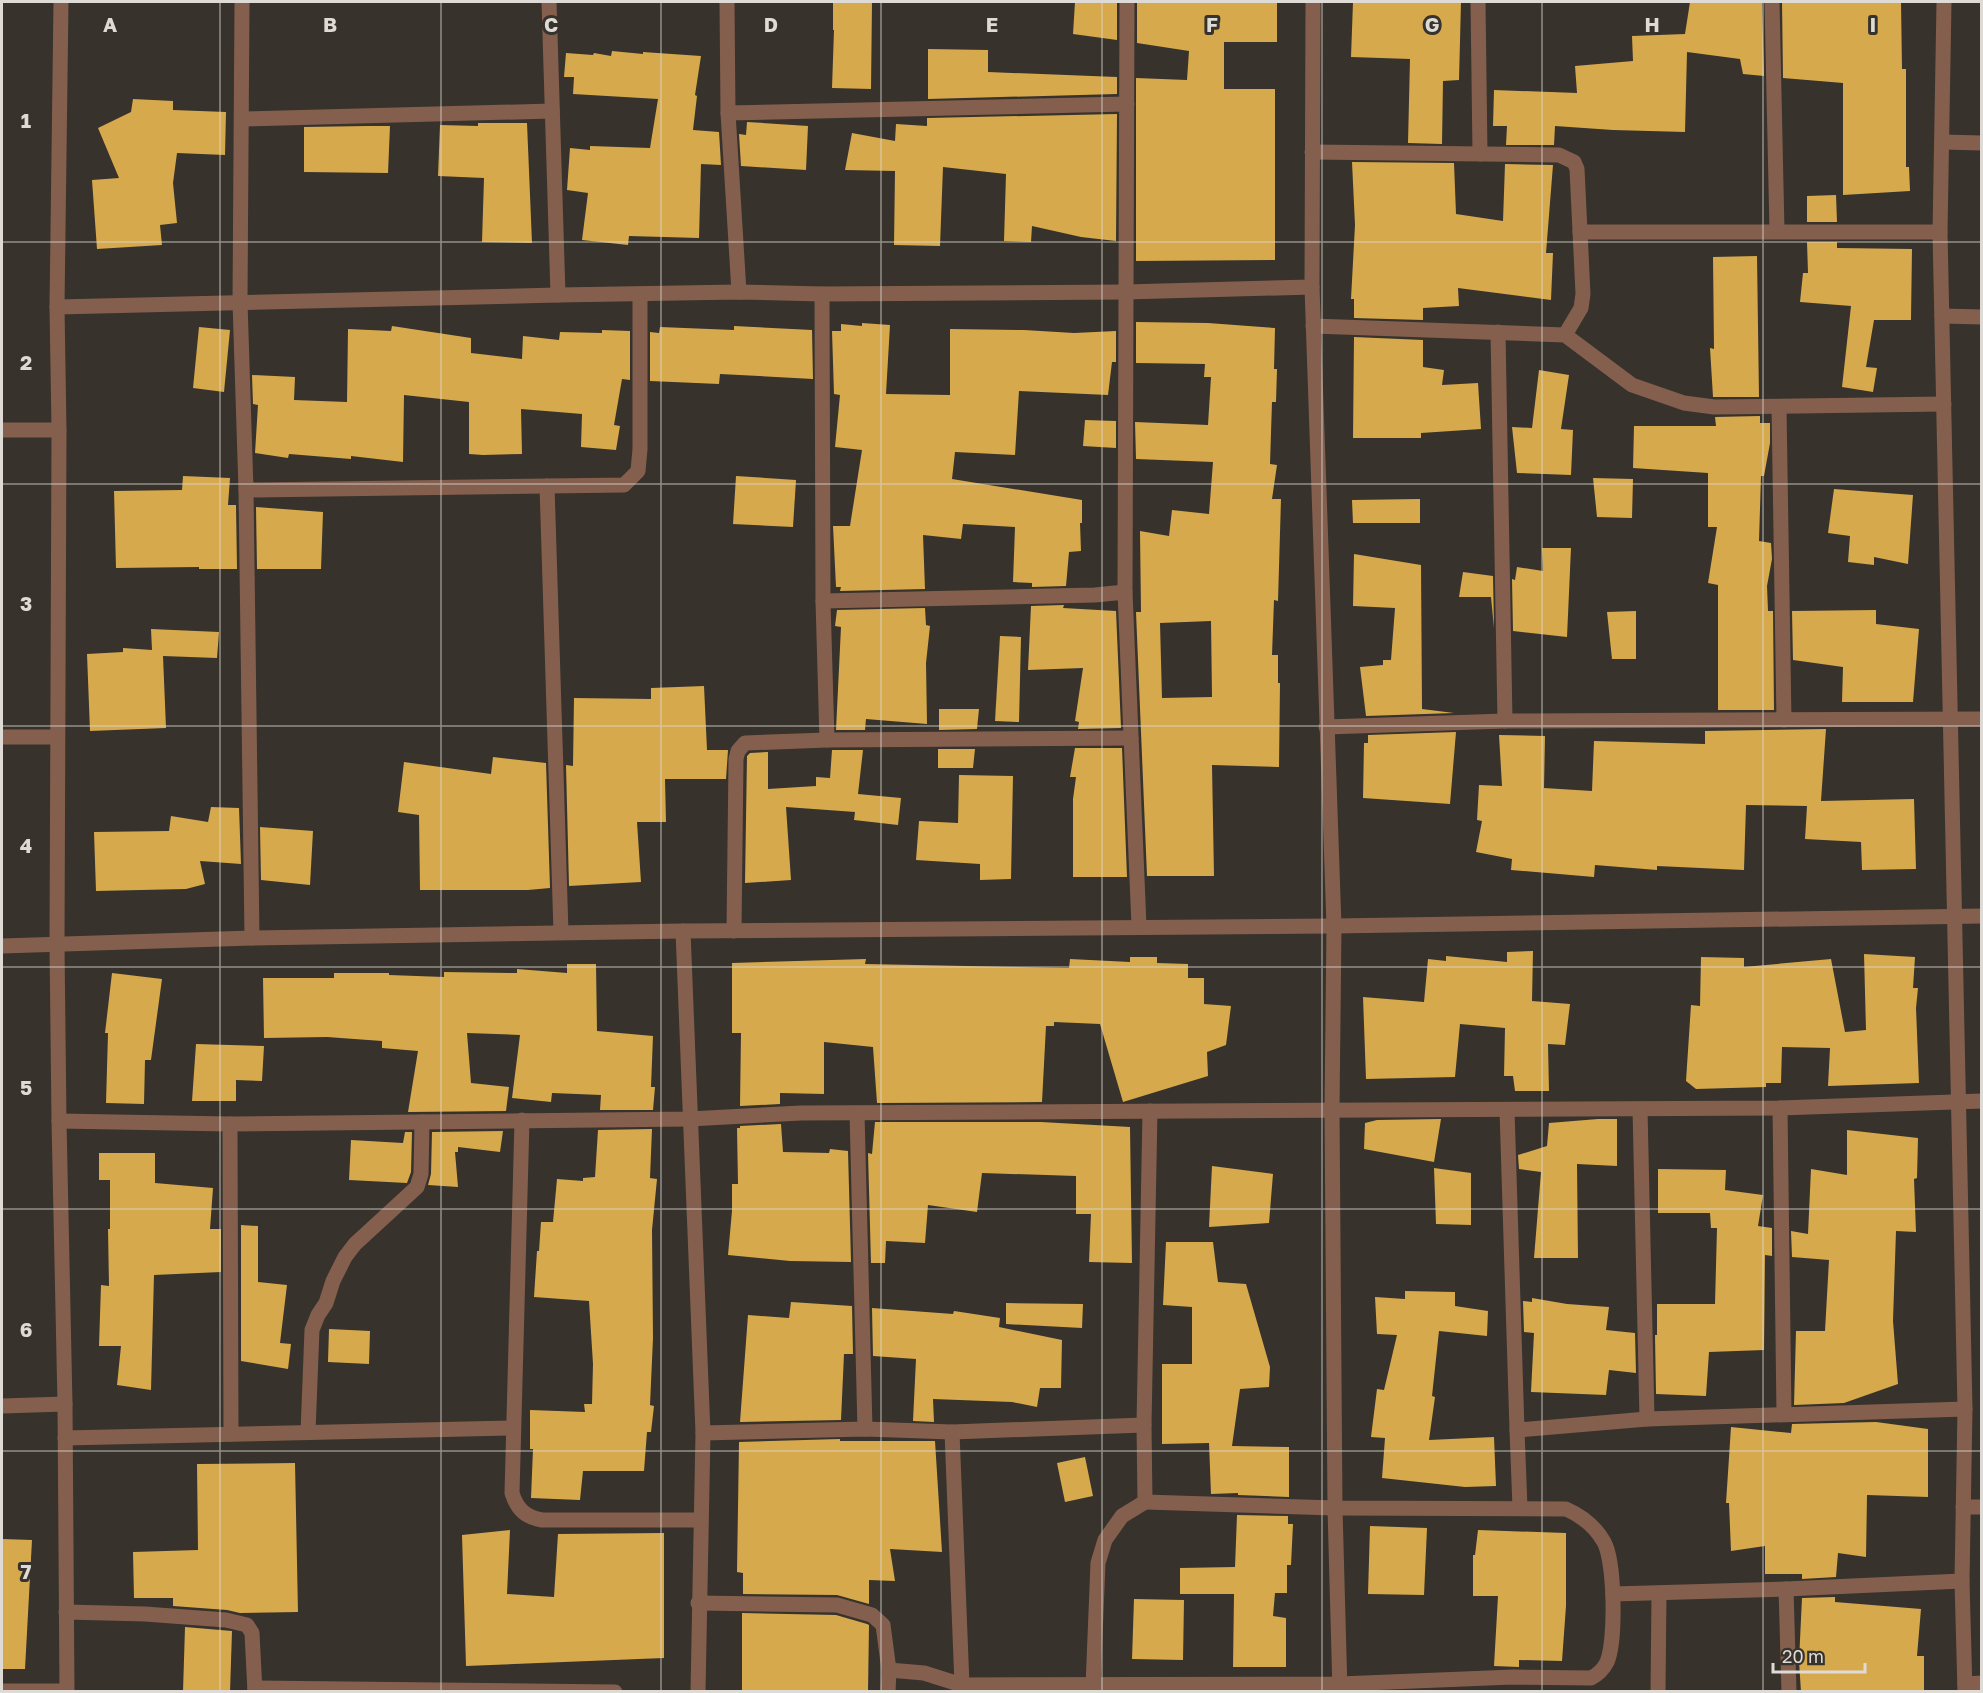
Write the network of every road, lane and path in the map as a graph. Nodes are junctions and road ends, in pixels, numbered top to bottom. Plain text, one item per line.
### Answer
1 (61, 2) edge
2 (242, 2) edge
3 (549, 2) edge
4 (727, 2) edge
5 (1127, 2) edge
6 (1312, 2) edge
7 (1478, 2) edge
8 (1772, 2) edge
9 (1944, 2) edge
10 (1127, 104) junction
11 (552, 111) junction
12 (728, 113) junction
13 (242, 119) junction
14 (1942, 142) junction
15 (1982, 143) edge
16 (1312, 152) junction
17 (1480, 153) junction
18 (1777, 231) junction
19 (1580, 232) junction
20 (1940, 232) junction
21 (1312, 287) junction
22 (739, 292) junction
23 (1125, 292) junction
24 (558, 294) junction
25 (640, 294) junction
26 (822, 294) junction
27 (240, 302) junction
28 (57, 307) junction
29 (1942, 316) junction
30 (1982, 317) edge
31 (1313, 326) junction
32 (1498, 332) junction
33 (1565, 335) junction
34 (1944, 404) junction
35 (1779, 407) junction
36 (2, 430) edge
37 (59, 430) junction
38 (547, 486) junction
39 (246, 490) junction
40 (1125, 592) junction
41 (823, 601) junction
42 (1982, 719) edge
43 (1784, 720) junction
44 (1952, 720) junction
45 (1505, 721) junction
46 (1326, 727) junction
47 (2, 737) edge
48 (57, 737) junction
49 (1131, 738) junction
50 (827, 740) junction
51 (1956, 915) junction
52 (1982, 915) edge
53 (1139, 926) junction
54 (1334, 926) junction
55 (683, 931) junction
56 (734, 931) junction
57 (561, 932) junction
58 (252, 938) junction
59 (57, 945) junction
60 (2, 946) edge
61 (1982, 1101) edge
62 (1959, 1102) junction
63 (1780, 1108) junction
64 (1640, 1109) junction
65 (1332, 1110) junction
66 (1507, 1110) junction
67 (1150, 1111) junction
68 (857, 1113) junction
69 (689, 1119) junction
70 (522, 1120) junction
71 (59, 1121) junction
72 (422, 1122) junction
73 (230, 1124) junction
74 (65, 1404) junction
75 (2, 1406) edge
76 (1965, 1409) junction
77 (1784, 1414) junction
78 (1647, 1419) junction
79 (1144, 1425) junction
80 (513, 1428) junction
81 (865, 1429) junction
82 (1517, 1430) junction
83 (308, 1432) junction
84 (952, 1432) junction
85 (703, 1433) junction
86 (231, 1434) junction
87 (65, 1438) junction
88 (1145, 1502) junction
89 (1963, 1507) junction
90 (1982, 1507) edge
91 (1335, 1508) junction
92 (1520, 1508) junction
93 (701, 1520) junction
94 (1962, 1581) junction
95 (1786, 1589) junction
96 (1613, 1593) junction
97 (1659, 1593) junction
98 (698, 1603) junction
99 (66, 1612) junction
100 (889, 1670) junction
101 (1982, 1683) edge
102 (1513, 1684) edge
103 (962, 1685) junction
104 (1093, 1686) junction
105 (1340, 1688) edge
106 (1965, 1688) edge
107 (1170, 1689) edge
108 (255, 1690) edge
109 (2, 1691) edge
110 (67, 1691) edge
111 (539, 1691) edge
112 (615, 1692) edge
113 (698, 1692) edge
114 (888, 1692) edge
115 (1658, 1692) edge
116 (1789, 1692) edge

1 - 28 street
2 - 13 street
3 - 11 street
4 - 12 street
5 - 10 street
6 - 16 street
7 - 17 street
8 - 18 street
9 - 14 street
10 - 12 street
10 - 23 street
11 - 13 street
11 - 24 street
12 - 22 street
13 - 27 street
14 - 15 street
14 - 20 street
16 - 17 street
16 - 21 street
17 - 19 street
18 - 19 street
18 - 20 street
19 - 33 street
20 - 29 street
21 - 23 street
21 - 31 street
22 - 25 street
22 - 26 street
23 - 26 street
23 - 40 street
24 - 25 street
24 - 27 street
25 - 38 street
26 - 41 street
27 - 28 street
27 - 39 street
28 - 37 street
29 - 30 street
29 - 34 street
31 - 32 street
31 - 46 street
32 - 33 street
32 - 45 street
33 - 35 street
34 - 35 street
34 - 44 street
35 - 43 street
36 - 37 street
37 - 48 street
38 - 39 street
38 - 57 street
39 - 58 street
40 - 41 street
40 - 49 street
41 - 50 street
42 - 44 street
43 - 44 street
43 - 45 street
44 - 51 street
45 - 46 street
46 - 54 street
47 - 48 street
48 - 59 street
49 - 50 street
49 - 53 street
50 - 56 street
51 - 52 street
51 - 54 street
51 - 62 street
53 - 54 street
53 - 56 street
54 - 65 street
55 - 56 street
55 - 57 street
55 - 69 street
57 - 58 street
58 - 59 street
59 - 60 street
59 - 71 street
61 - 62 street
62 - 63 street
62 - 76 street
63 - 64 street
63 - 77 street
64 - 66 street
64 - 78 street
65 - 66 street
65 - 67 street
65 - 91 street
66 - 82 street
67 - 68 street
67 - 79 street
68 - 69 street
68 - 81 street
69 - 70 street
69 - 85 street
70 - 72 street
70 - 80 street
71 - 73 street
71 - 74 street
72 - 73 street
72 - 83 street
73 - 86 street
74 - 75 street
74 - 87 street
76 - 77 street
76 - 89 street
77 - 78 street
78 - 82 street
79 - 84 street
79 - 88 street
80 - 83 street
80 - 93 street
81 - 84 street
81 - 85 street
82 - 92 street
83 - 86 street
84 - 103 street
85 - 93 street
86 - 87 street
87 - 99 street
88 - 91 street
88 - 104 street
89 - 90 street
89 - 94 street
91 - 92 street
91 - 105 street
92 - 96 street
93 - 98 street
94 - 95 street
94 - 106 street
95 - 97 street
95 - 116 street
96 - 97 street
96 - 102 street
97 - 115 street
98 - 100 street
98 - 113 street
99 - 108 street
99 - 110 street
100 - 103 street
100 - 114 street
101 - 106 street
102 - 105 street
103 - 104 street
104 - 107 street
105 - 107 street
108 - 111 street
109 - 110 street
111 - 112 street

